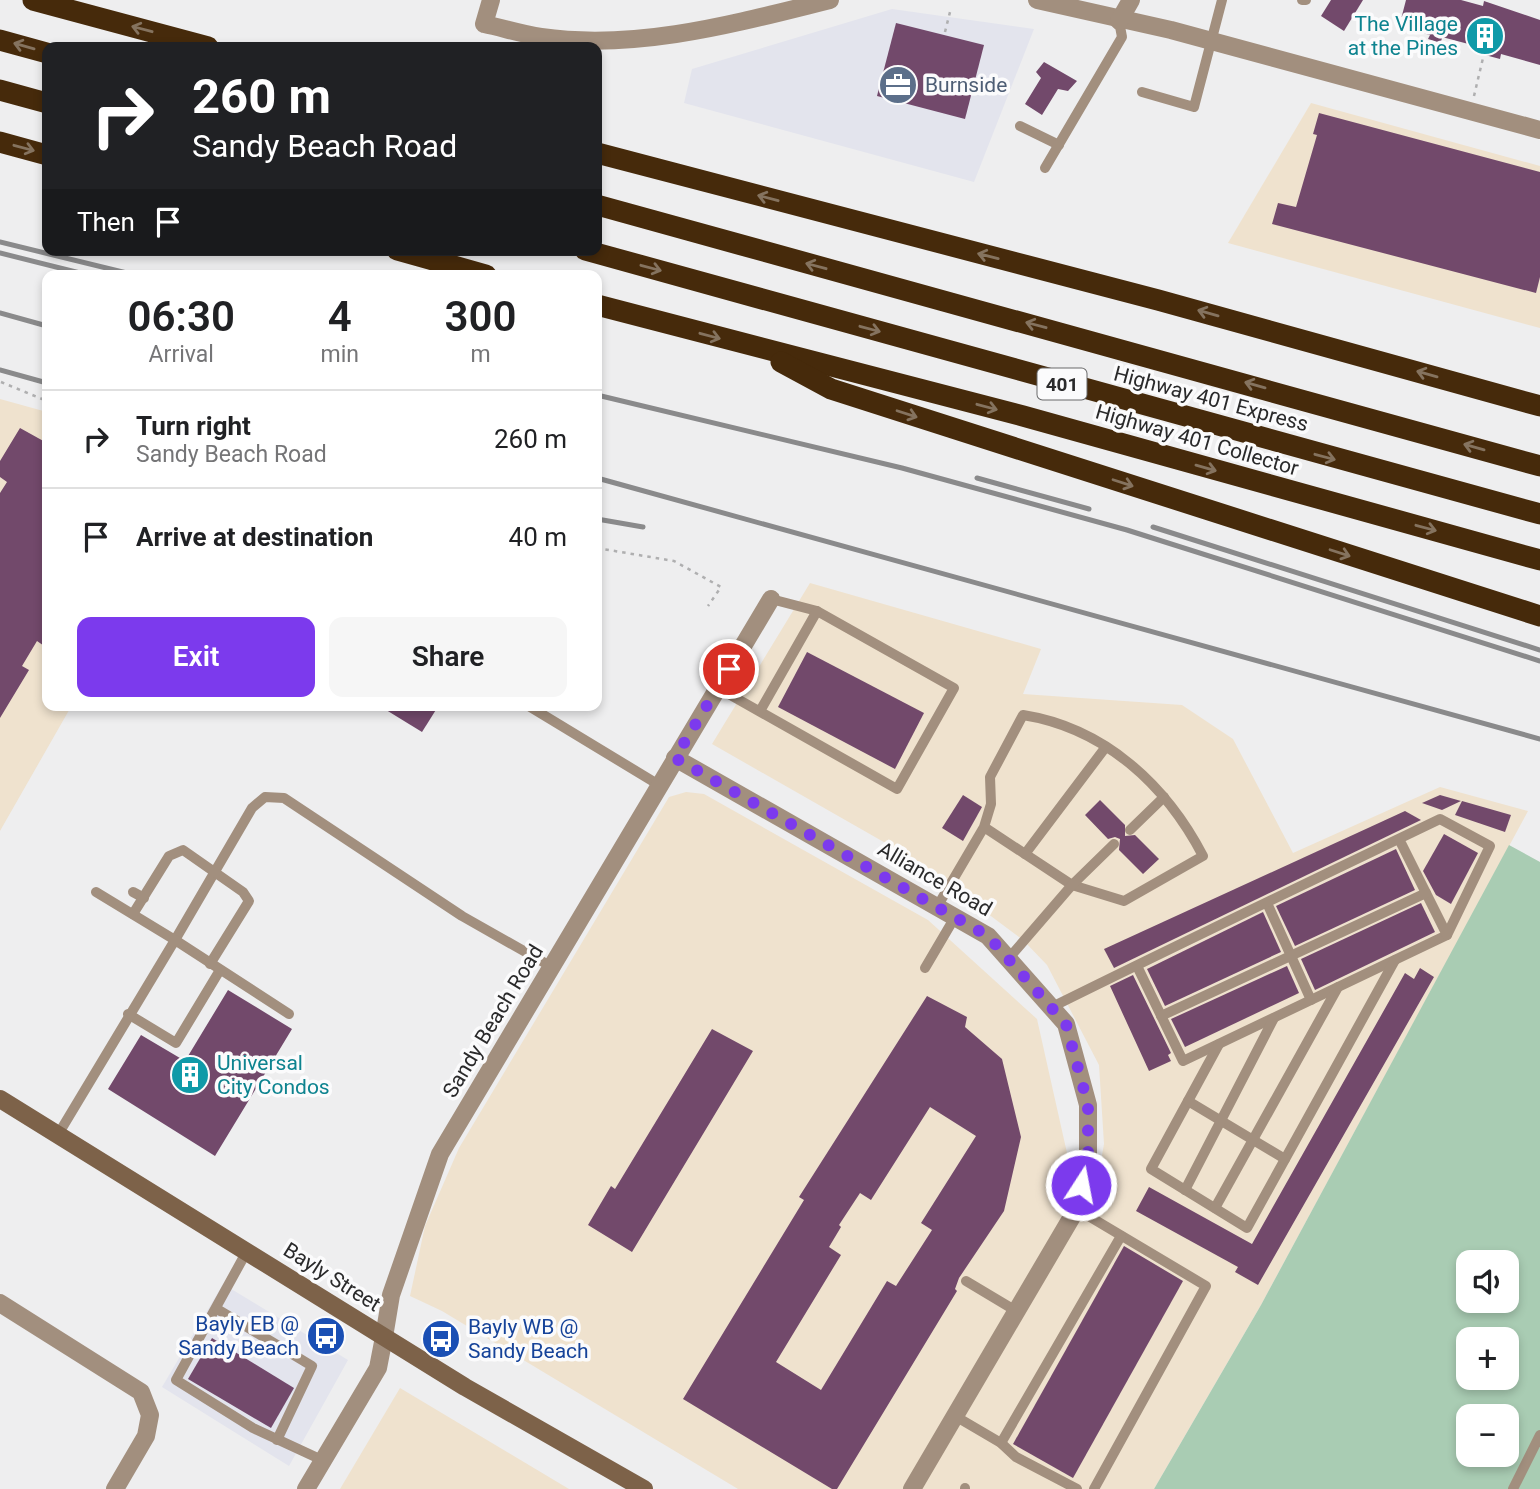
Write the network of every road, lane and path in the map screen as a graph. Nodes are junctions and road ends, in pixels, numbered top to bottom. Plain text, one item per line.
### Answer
1 (33, 0) edge
2 (491, 0) edge
3 (830, 0) edge
4 (1037, 0) edge
5 (1131, 0) edge
6 (1222, 0) edge
7 (772, 7) edge
8 (950, 12) dead end
9 (1119, 21) junction
10 (945, 32) dead end
11 (0, 40) edge
12 (1212, 41) junction
13 (189, 42) edge
14 (42, 52) edge
15 (1483, 58) dead end
16 (0, 90) edge
17 (1142, 92) dead end
18 (42, 102) edge
19 (1469, 113) junction
20 (1020, 126) dead end
21 (1540, 130) edge
22 (0, 142) edge
23 (1059, 145) junction
24 (42, 154) edge
25 (602, 154) edge
26 (1045, 169) dead end
27 (602, 206) edge
28 (602, 255) edge
29 (418, 256) edge
30 (468, 270) edge
31 (602, 306) edge
32 (755, 348) junction
33 (1, 382) edge
34 (42, 399) edge
35 (1540, 406) edge
36 (1540, 466) edge
37 (1540, 514) edge
38 (602, 549) edge
39 (1540, 559) edge
40 (771, 599) joint
41 (708, 606) dead end
42 (817, 611) junction
43 (1540, 616) edge
44 (718, 688) junction
45 (537, 711) edge
46 (760, 711) junction
47 (1105, 748) junction
48 (675, 758) junction
49 (659, 785) junction
50 (1164, 797) junction
51 (984, 827) junction
52 (1130, 830) dead end
53 (1399, 839) junction
54 (1114, 844) dead end
55 (1025, 854) junction
56 (214, 871) junction
57 (1072, 884) junction
58 (96, 892) dead end
59 (133, 892) dead end
60 (1426, 893) junction
61 (144, 898) junction
62 (1266, 903) junction
63 (937, 907) junction
64 (134, 914) junction
65 (955, 917) junction
66 (1447, 935) junction
67 (175, 940) junction
68 (1291, 956) junction
69 (1009, 958) junction
70 (1395, 960) junction
71 (210, 964) junction
72 (1137, 965) junction
73 (552, 967) junction
74 (925, 968) dead end
75 (220, 970) junction
76 (1338, 987) junction
77 (1311, 1000) junction
78 (1052, 1007) junction
79 (128, 1014) junction
80 (289, 1014) dead end
81 (1161, 1016) junction
82 (1274, 1018) junction
83 (1219, 1044) junction
84 (0, 1099) edge
85 (1188, 1101) junction
86 (1221, 1121) junction
87 (59, 1133) junction
88 (1253, 1140) junction
89 (1285, 1159) junction
90 (1185, 1190) junction
91 (1075, 1208) junction
92 (1215, 1208) junction
93 (1121, 1236) junction
94 (247, 1251) junction
95 (966, 1281) dead end
96 (0, 1303) edge
97 (217, 1309) junction
98 (1016, 1311) junction
99 (384, 1337) junction
100 (955, 1416) junction
101 (1540, 1435) edge
102 (277, 1440) junction
103 (1001, 1443) junction
104 (322, 1460) junction
105 (115, 1489) edge
106 (306, 1489) edge
107 (643, 1489) edge
108 (912, 1489) edge
109 (1077, 1489) edge
110 (1094, 1489) edge
111 (1513, 1489) edge

13 -> 1 highway
2 - 7 street
3 - 7 street
4 - 9 street
5 - 9 street
6 - 12 lane
8 - 10 path
9 - 12 street
9 - 23 lane
14 -> 11 highway
12 - 17 lane
12 - 19 street
15 - 19 path
16 - 18 highway
19 - 21 street
20 - 23 lane
22 -> 24 highway
23 - 26 lane
35 -> 25 highway
36 -> 27 highway, Highway 401 Express / 401
28 -> 37 highway, Highway 401 Express / 401
29 - 30 highway
31 -> 32 highway, Highway 401 Collector / 401
32 -> 39 highway, Highway 401 Collector / 401
32 -> 43 highway
33 - 34 path
38 - 41 path
40 - 42 lane
40 - 44 street, Sandy Beach Road
42 - 46 lane
42 - 46 lane
44 - 46 lane
44 - 48 street, Sandy Beach Road
45 - 49 lane
47 - 50 lane
47 - 51 lane
47 - 55 lane
48 - 49 street, Sandy Beach Road
48 - 63 street, Alliance Road
49 - 73 street, Sandy Beach Road
50 - 52 lane
50 - 57 lane
51 - 55 lane
51 - 63 lane
53 - 60 lane
53 - 62 lane
53 - 66 lane
54 - 57 lane
55 - 57 lane
56 - 61 lane
56 - 67 lane
56 - 71 lane
56 - 73 lane
57 - 69 lane
58 - 64 lane
59 - 61 lane
60 - 66 lane
60 - 68 lane
61 - 64 lane
62 - 68 lane
62 - 72 lane
63 - 65 street, Alliance Road
64 - 67 lane
65 - 69 street, Alliance Road
65 - 74 lane
66 - 70 lane
67 - 71 lane
67 - 79 lane
68 - 77 lane
68 - 81 lane
69 - 78 street, Alliance Road
70 - 76 lane
70 - 89 lane
71 - 75 lane
72 - 78 lane
72 - 81 lane
73 - 99 street, Sandy Beach Road
75 - 79 lane
75 - 80 lane
76 - 77 lane
76 - 88 lane
77 - 82 lane
78 - 91 street, Alliance Road
79 - 87 lane
81 - 83 lane
82 - 83 lane
82 - 86 lane
83 - 85 lane
84 - 87 main road, Bayly Street
85 - 86 lane
85 - 90 lane
86 - 88 lane
86 - 90 lane
87 - 94 main road, Bayly Street
88 - 89 lane
88 - 92 lane
89 - 92 lane
90 - 92 lane
91 - 93 lane
91 - 98 street, Alliance Road
93 - 103 lane
93 - 110 lane
94 - 97 lane
94 - 99 main road, Bayly Street
95 - 98 lane
96 - 105 street
97 - 102 lane
97 - 102 lane
98 - 100 street, Alliance Road
99 - 104 street, Sandy Beach Road
99 - 107 main road, Bayly Street
100 - 103 lane
100 - 108 street, Alliance Road
101 - 111 lane
102 - 104 lane
103 - 109 lane
104 - 106 street, Sandy Beach Road

